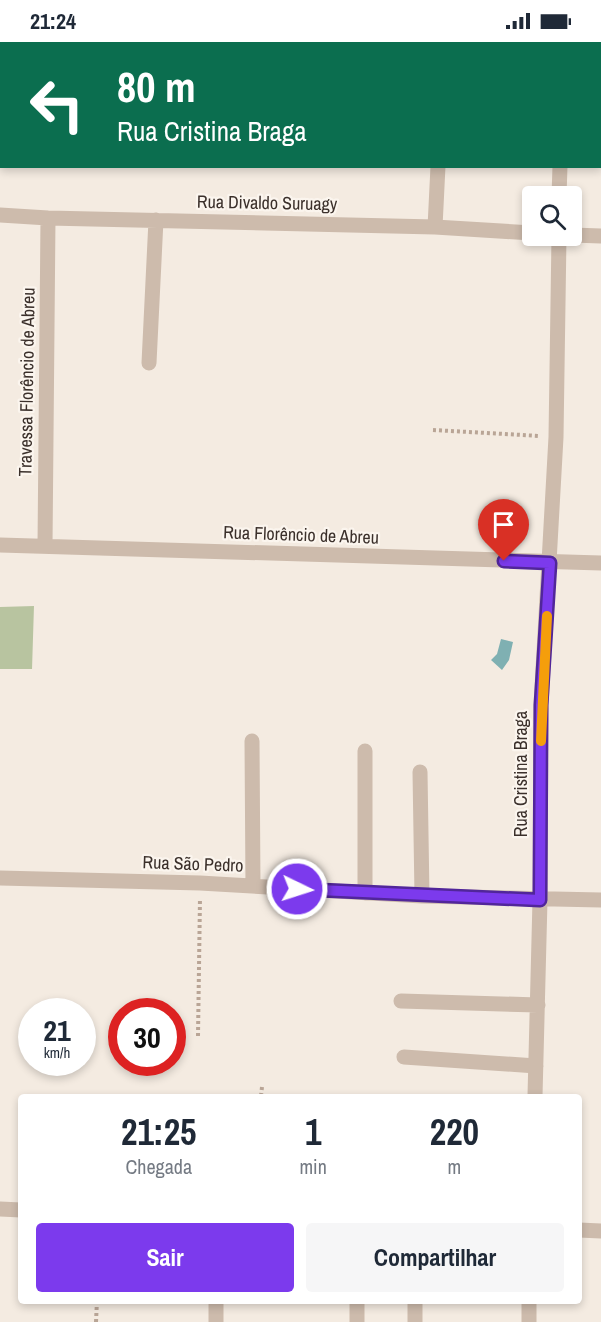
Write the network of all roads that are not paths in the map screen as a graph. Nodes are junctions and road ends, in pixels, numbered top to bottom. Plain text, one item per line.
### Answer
1 (438, 168) edge
2 (560, 168) edge
3 (560, 186) edge
4 (0, 215) edge
5 (48, 218) junction
6 (156, 220) junction
7 (435, 227) junction
8 (522, 232) edge
9 (582, 235) edge
10 (601, 236) edge
11 (559, 246) edge
12 (149, 363) dead end
13 (0, 545) edge
14 (45, 546) junction
15 (550, 563) junction
16 (601, 563) edge
17 (252, 741) dead end
18 (365, 751) dead end
19 (420, 772) dead end
20 (0, 878) edge
21 (252, 886) junction
22 (365, 893) junction
23 (422, 896) junction
24 (540, 900) junction
25 (601, 900) edge
26 (401, 1001) dead end
27 (538, 1005) junction
28 (404, 1057) dead end
29 (536, 1066) junction
30 (535, 1094) edge
31 (0, 1209) edge
32 (18, 1210) edge
33 (582, 1230) edge
34 (601, 1231) edge
35 (216, 1304) edge
36 (357, 1304) edge
37 (416, 1304) edge
38 (529, 1304) edge
39 (216, 1322) edge
40 (357, 1322) edge
41 (415, 1322) edge
42 (529, 1322) edge

1 - 7 street
2 - 3 street
4 - 5 street, Rua Divaldo Suruagy
5 - 6 street, Rua Divaldo Suruagy
5 - 14 street, Travessa Florêncio de Abreu
6 - 7 street, Rua Divaldo Suruagy
6 - 12 street
7 - 8 street, Rua Divaldo Suruagy
9 - 10 street
11 - 15 street, Rua Cristina Braga
13 - 14 street, Rua Florêncio de Abreu
14 - 15 street, Rua Florêncio de Abreu
15 - 16 street, Rua Florêncio de Abreu
15 - 24 street, Rua Cristina Braga
17 - 21 street
18 - 22 street
19 - 23 street
20 - 21 street, Rua São Pedro
21 - 22 street, Rua São Pedro
22 - 23 street, Rua São Pedro
23 - 24 street, Rua São Pedro
24 - 25 street, Rua São Pedro
24 - 27 street, Rua Cristina Braga
26 - 27 street
27 - 29 street, Rua Cristina Braga
28 - 29 street
29 - 30 street, Rua Cristina Braga
31 - 32 street
33 - 34 street
35 - 39 street
36 - 40 street
37 - 41 street
38 - 42 street

